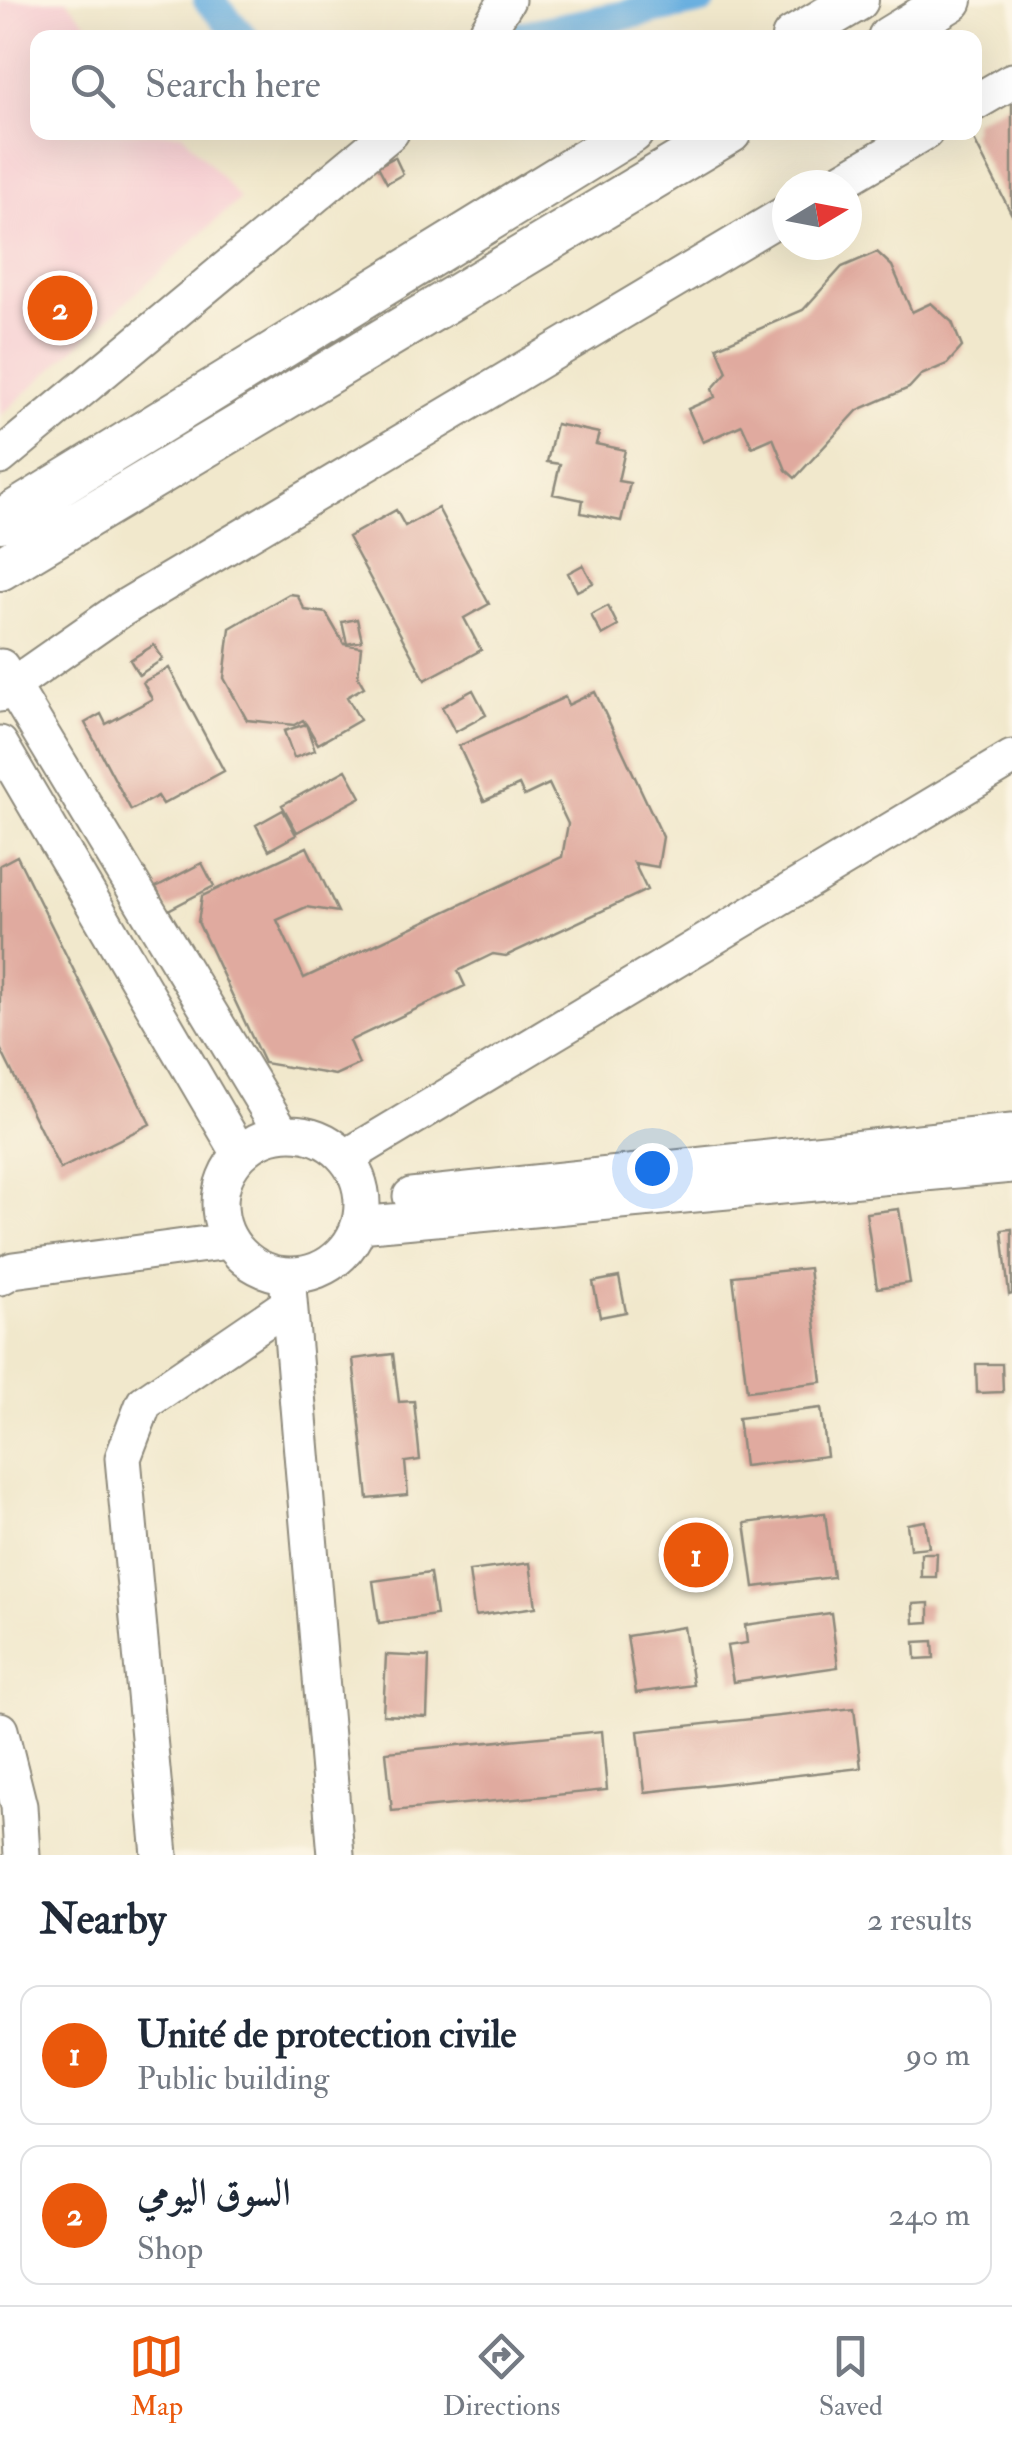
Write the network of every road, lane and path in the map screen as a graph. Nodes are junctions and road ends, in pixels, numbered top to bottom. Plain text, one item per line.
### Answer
1 (508, 0) edge
2 (857, 0) edge
3 (951, 0) edge
4 (489, 30) edge
5 (806, 30) edge
6 (902, 30) edge
7 (1012, 81) edge
8 (982, 98) edge
9 (382, 140) edge
10 (619, 140) edge
11 (717, 140) edge
12 (911, 140) edge
13 (860, 170) edge
14 (772, 222) edge
15 (0, 457) edge
16 (0, 521) edge
17 (0, 569) edge
18 (4, 682) edge
19 (0, 744) edge
20 (1012, 758) edge
21 (1012, 1132) edge
22 (282, 1133) junction
23 (240, 1154) junction
24 (345, 1158) junction
25 (1012, 1165) edge
26 (360, 1213) junction
27 (229, 1241) junction
28 (0, 1277) edge
29 (288, 1290) junction
30 (0, 1730) edge
31 (7, 1789) edge
32 (22, 1855) edge
33 (160, 1855) edge
34 (336, 1855) edge

1 - 4 street
2 - 5 main road
3 - 6 main road
7 - 8 street
9 - 15 street
10 - 16 main road
11 - 17 main road
12 - 13 street
14 - 18 street
18 - 22 street
19 - 23 street
20 - 24 street
21 - 26 street
22 - 23 street
22 - 24 street
23 - 27 street
24 - 26 street
25 - 26 street
26 - 29 street
27 - 28 street
27 - 29 street
29 - 33 street
29 - 34 street
30 - 31 street
31 - 32 street

